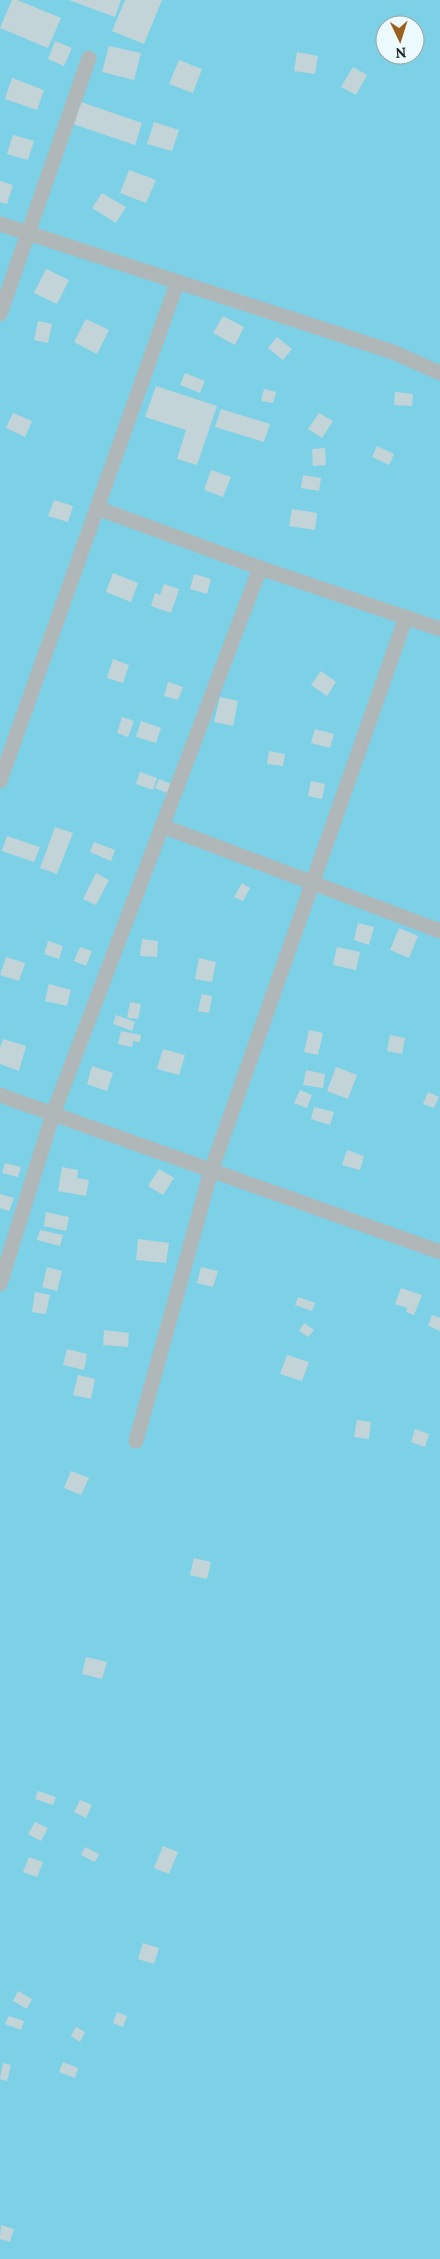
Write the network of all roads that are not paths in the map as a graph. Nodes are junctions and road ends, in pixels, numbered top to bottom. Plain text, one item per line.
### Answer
1 (89, 58) dead end
2 (0, 224) edge
3 (28, 233) junction
4 (177, 283) junction
5 (0, 314) edge
6 (440, 373) edge
7 (97, 508) junction
8 (260, 568) junction
9 (406, 617) junction
10 (440, 629) edge
11 (3, 760) edge
12 (0, 781) edge
13 (162, 826) junction
14 (313, 883) junction
15 (440, 931) edge
16 (0, 1095) edge
17 (53, 1114) junction
18 (212, 1171) junction
19 (440, 1252) edge
20 (0, 1284) edge
21 (136, 1442) dead end

1 - 3 street
2 - 3 street
3 - 4 street
3 - 5 street
4 - 6 street
4 - 7 street
7 - 8 street
7 - 11 street
8 - 9 street
8 - 13 street
9 - 10 street
9 - 14 street
11 - 12 street
13 - 14 street
13 - 17 street
14 - 15 street
14 - 18 street
16 - 17 street
17 - 18 street
17 - 20 street
18 - 19 street
18 - 21 street

